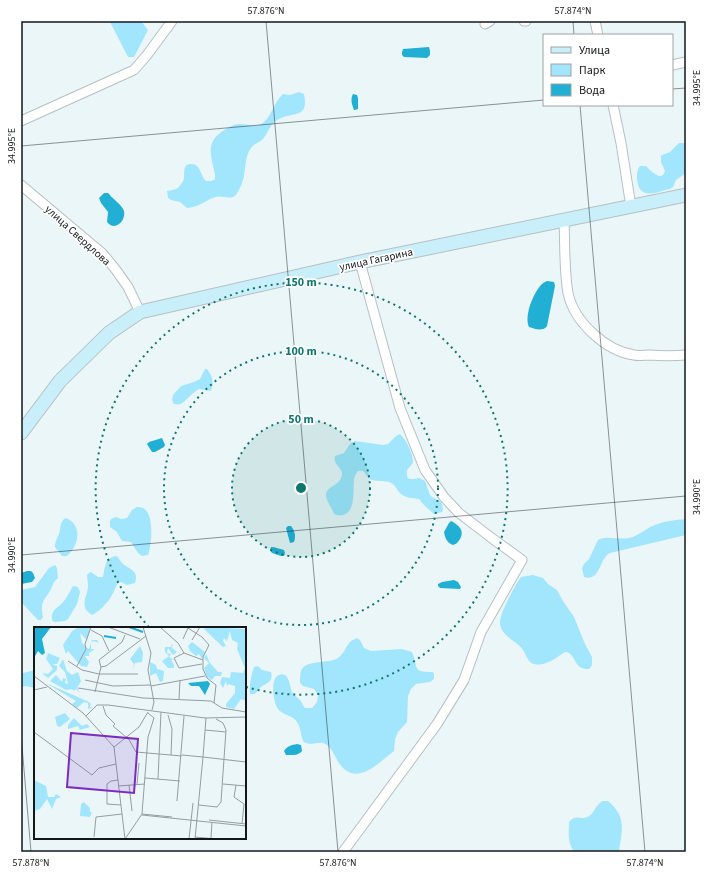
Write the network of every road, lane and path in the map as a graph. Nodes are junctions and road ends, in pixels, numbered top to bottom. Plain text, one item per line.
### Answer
1 (172, 21) edge
2 (595, 21) edge
3 (598, 34) edge
4 (686, 62) edge
5 (673, 65) edge
6 (613, 106) edge
7 (21, 121) edge
8 (21, 185) edge
9 (686, 195) edge
10 (631, 207) junction
11 (564, 220) junction
12 (360, 262) junction
13 (140, 312) junction
14 (686, 355) edge
15 (21, 433) edge
16 (343, 852) edge

1 - 7 street
2 - 3 street
4 - 5 street
6 - 10 street
8 - 13 street, улица Свердлова
9 - 10 main road, улица Гагарина
10 - 11 main road, улица Гагарина
11 - 12 main road, улица Гагарина
11 - 14 street
12 - 13 main road, улица Гагарина
12 - 16 street
13 - 15 main road, улица Гагарина

